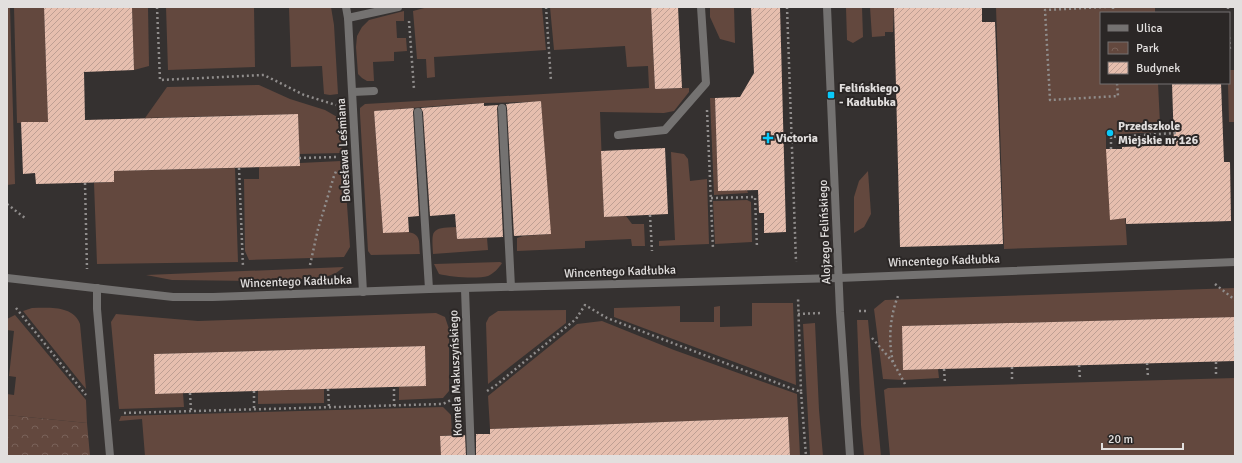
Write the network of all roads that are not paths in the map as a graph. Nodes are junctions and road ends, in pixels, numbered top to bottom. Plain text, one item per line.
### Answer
1 (346, 7) edge
2 (398, 7) edge
3 (701, 7) edge
4 (827, 7) edge
5 (348, 18) junction
6 (374, 91) dead end
7 (352, 92) junction
8 (502, 108) dead end
9 (418, 112) dead end
10 (618, 135) dead end
11 (1235, 262) edge
12 (7, 278) edge
13 (839, 278) junction
14 (512, 287) junction
15 (97, 288) junction
16 (429, 289) junction
17 (465, 289) junction
18 (363, 292) junction
19 (110, 456) edge
20 (470, 456) edge
21 (850, 456) edge

1 - 5 street, Bolesława Leśmiana
2 - 5 street
3 - 10 street
4 - 13 street, Alojzego Felińskiego
5 - 7 street, Bolesława Leśmiana
6 - 7 street
7 - 18 street, Bolesława Leśmiana
8 - 14 street
9 - 16 street
11 - 13 street, Wincentego Kadłubka
12 - 15 street, Wincentego Kadłubka
13 - 14 street, Wincentego Kadłubka
13 - 21 street, Alojzego Felińskiego
14 - 17 street, Wincentego Kadłubka
15 - 18 street, Wincentego Kadłubka
15 - 19 street
16 - 17 street, Wincentego Kadłubka
16 - 18 street, Wincentego Kadłubka
17 - 20 street, Kornela Makuszyńskiego

